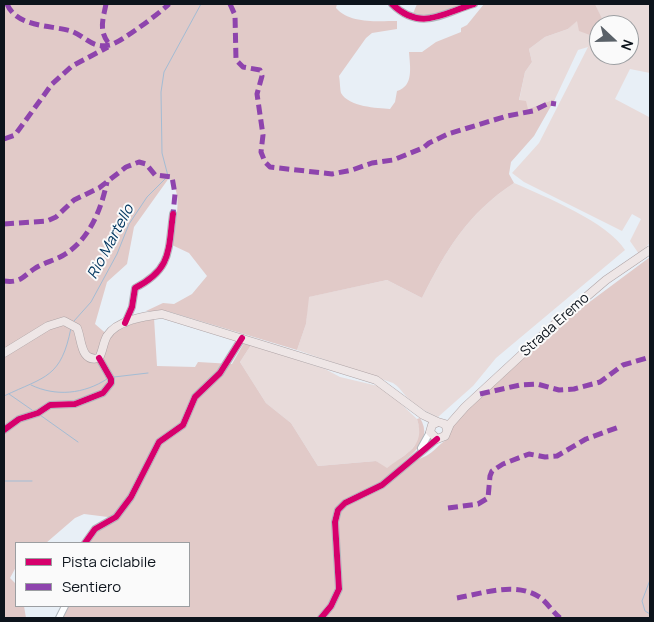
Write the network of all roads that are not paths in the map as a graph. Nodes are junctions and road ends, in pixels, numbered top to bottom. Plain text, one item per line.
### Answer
1 (392, 4) edge
2 (474, 4) edge
3 (173, 214) dead end
4 (650, 250) edge
5 (125, 323) junction
6 (242, 338) junction
7 (4, 354) edge
8 (99, 358) junction
9 (465, 407) junction
10 (418, 411) junction
11 (439, 422) junction
12 (447, 429) junction
13 (4, 430) edge
14 (430, 431) junction
15 (437, 439) junction
16 (415, 456) junction
17 (86, 542) edge
18 (322, 618) edge

1 - 2 street
3 - 5 street
4 - 9 main road, Strada Eremo
5 - 6 main road
5 - 8 main road
6 - 10 main road
6 - 17 street
7 - 8 main road
8 - 13 street
9 - 11 main road, Strada Eremo
9 - 12 main road, Strada Eremo
10 - 11 main road
10 - 14 main road
11 - 12 main road
11 - 14 main road
12 - 15 main road
14 - 15 main road
14 - 16 street
15 - 16 street
16 - 18 street

